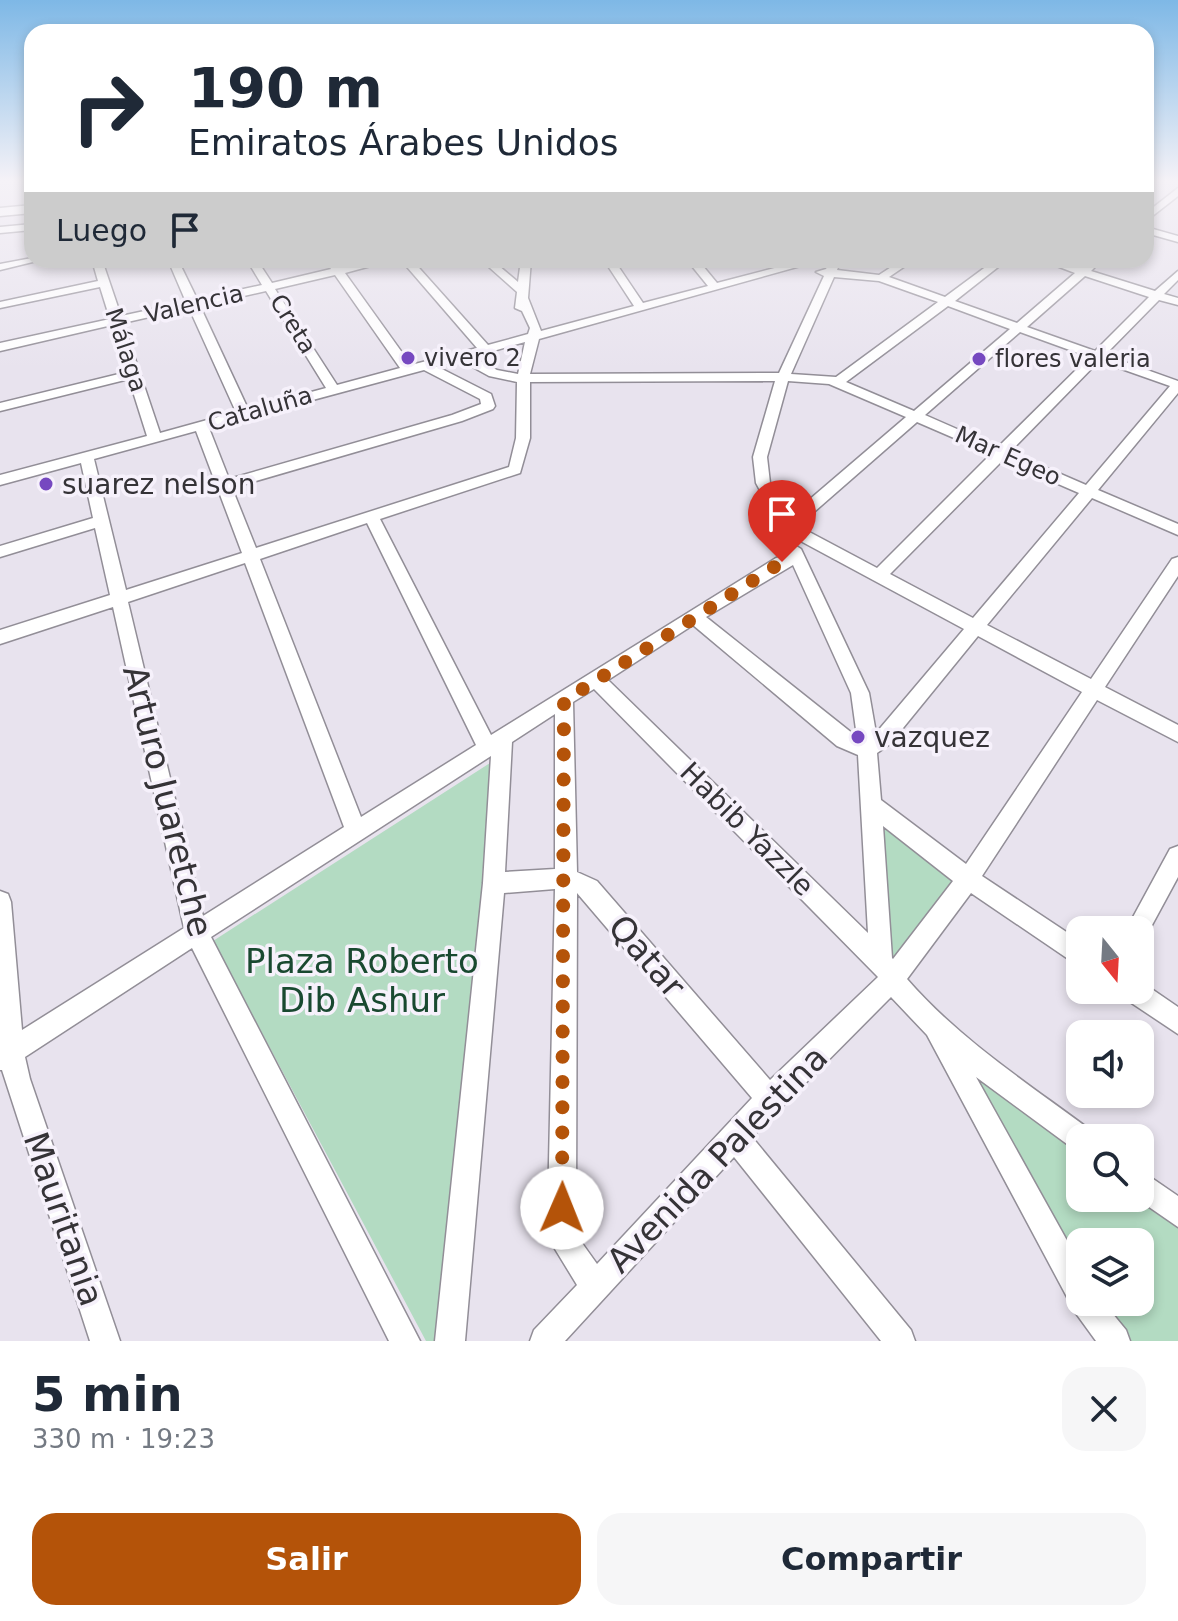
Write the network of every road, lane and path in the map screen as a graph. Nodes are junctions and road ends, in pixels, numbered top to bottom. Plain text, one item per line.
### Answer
1 (24, 262) edge
2 (0, 267) edge
3 (100, 268) edge
4 (177, 268) edge
5 (257, 268) edge
6 (336, 268) edge
7 (352, 268) edge
8 (413, 268) edge
9 (494, 268) edge
10 (525, 268) edge
11 (614, 268) edge
12 (699, 268) edge
13 (781, 268) edge
14 (831, 268) edge
15 (842, 268) edge
16 (864, 268) edge
17 (897, 268) edge
18 (992, 268) edge
19 (1071, 268) edge
20 (1088, 268) edge
21 (338, 271) junction
22 (1083, 272) junction
23 (1178, 274) edge
24 (863, 276) junction
25 (881, 278) junction
26 (105, 283) junction
27 (269, 287) junction
28 (715, 288) junction
29 (522, 294) junction
30 (1157, 295) junction
31 (947, 302) junction
32 (1178, 302) edge
33 (194, 304) junction
34 (0, 305) edge
35 (641, 308) junction
36 (117, 321) junction
37 (1018, 328) junction
38 (527, 338) junction
39 (0, 347) edge
40 (485, 349) junction
41 (460, 355) junction
42 (1094, 355) junction
43 (424, 365) junction
44 (407, 369) junction
45 (134, 374) junction
46 (518, 377) junction
47 (783, 377) junction
48 (838, 382) junction
49 (1178, 385) edge
50 (333, 389) junction
51 (500, 400) junction
52 (0, 407) edge
53 (243, 413) junction
54 (916, 416) junction
55 (201, 426) junction
56 (155, 439) junction
57 (999, 453) junction
58 (87, 458) junction
59 (0, 480) edge
60 (222, 486) junction
61 (1089, 491) junction
62 (372, 518) junction
63 (100, 521) junction
64 (787, 527) junction
65 (1178, 530) edge
66 (0, 552) edge
67 (252, 557) junction
68 (796, 559) junction
69 (1178, 563) edge
70 (879, 576) junction
71 (119, 599) junction
72 (694, 616) junction
73 (974, 626) junction
74 (0, 637) edge
75 (597, 681) junction
76 (1093, 690) junction
77 (564, 701) junction
78 (1178, 734) edge
79 (495, 745) junction
80 (866, 750) junction
81 (870, 804) junction
82 (356, 831) junction
83 (1178, 856) edge
84 (566, 878) junction
85 (968, 879) junction
86 (494, 883) junction
87 (0, 902) edge
88 (1145, 916) edge
89 (196, 932) junction
90 (1066, 946) edge
91 (886, 971) junction
92 (1152, 1004) edge
93 (1178, 1022) edge
94 (934, 1026) junction
95 (5, 1054) edge
96 (769, 1099) junction
97 (1066, 1127) edge
98 (734, 1136) junction
99 (1154, 1195) edge
100 (1178, 1213) edge
101 (1066, 1267) edge
102 (596, 1287) junction
103 (1096, 1316) edge
104 (558, 1336) edge
105 (105, 1341) edge
106 (405, 1341) edge
107 (450, 1341) edge
108 (900, 1341) edge
109 (1115, 1341) edge

1 - 2 street
3 - 26 street, Málaga
4 - 33 street
5 - 27 street, Creta
6 - 21 street
7 - 21 street, Valencia
8 - 40 street
9 - 29 street
10 - 29 street
11 - 35 street
12 - 28 street
13 - 28 street, Cataluña
14 - 47 street
15 - 24 street
16 - 24 street
17 - 25 street
18 - 31 street
19 - 22 street
20 - 22 street
21 - 27 street, Valencia
21 - 44 street
22 - 30 street
22 - 37 street
23 - 30 street
24 - 25 street
25 - 31 street
26 - 34 street
26 - 36 street, Málaga
27 - 33 street, Valencia
27 - 50 street, Creta
28 - 35 street, Cataluña
29 - 38 street
30 - 32 street
30 - 42 street
31 - 37 street
31 - 48 street
33 - 36 street, Valencia
33 - 53 street
35 - 38 street, Cataluña
36 - 39 street, Valencia
36 - 45 street, Málaga
37 - 42 street
37 - 54 street
38 - 40 street, Cataluña
38 - 46 street
40 - 41 street, Cataluña
41 - 43 street, Cataluña
41 - 46 street
42 - 49 street
42 - 57 street
43 - 44 street, Cataluña
43 - 51 street
44 - 50 street, Cataluña
45 - 52 street
45 - 56 street, Málaga
46 - 47 street, Mar Egeo
46 - 51 street
46 - 51 street
47 - 48 street, Mar Egeo
47 - 64 street
48 - 54 street, Mar Egeo
49 - 61 street
50 - 53 street, Cataluña
51 - 60 street
51 - 62 street
53 - 55 street, Cataluña
54 - 57 street, Mar Egeo
54 - 64 street
55 - 56 street, Cataluña
55 - 60 street
56 - 58 street, Cataluña
57 - 61 street, Mar Egeo
57 - 70 street
58 - 59 street, Cataluña
58 - 63 street, Arturo Juaretche
60 - 67 street
61 - 65 street, Mar Egeo
61 - 73 street
62 - 67 street
62 - 79 street
63 - 66 street
63 - 71 street, Arturo Juaretche
64 - 68 street
64 - 70 street
67 - 71 street
67 - 82 street
68 - 72 street
68 - 80 street
69 - 76 street, Avenida Palestina
70 - 73 street
71 - 74 street
71 - 89 street, Arturo Juaretche
72 - 75 street
72 - 80 street
73 - 76 street
73 - 80 street
75 - 77 street
75 - 91 street, Habib Yazzle
76 - 78 street
76 - 85 street, Avenida Palestina
77 - 79 street
77 - 84 street
79 - 82 street
79 - 86 street
80 - 81 street
81 - 85 street
81 - 91 street
82 - 89 street
83 - 88 street
84 - 86 street
84 - 96 street, Qatar
84 - 102 street
85 - 90 street
85 - 91 street, Avenida Palestina
86 - 107 street
87 - 95 street, Mauritania
89 - 95 street
89 - 106 street, Arturo Juaretche
91 - 94 street, Habib Yazzle
91 - 96 street, Avenida Palestina
92 - 93 street
94 - 97 street
94 - 101 street
95 - 105 street, Mauritania
96 - 98 street, Avenida Palestina
98 - 102 street, Avenida Palestina
98 - 108 street
99 - 100 street
102 - 104 street, Avenida Palestina
103 - 109 street

